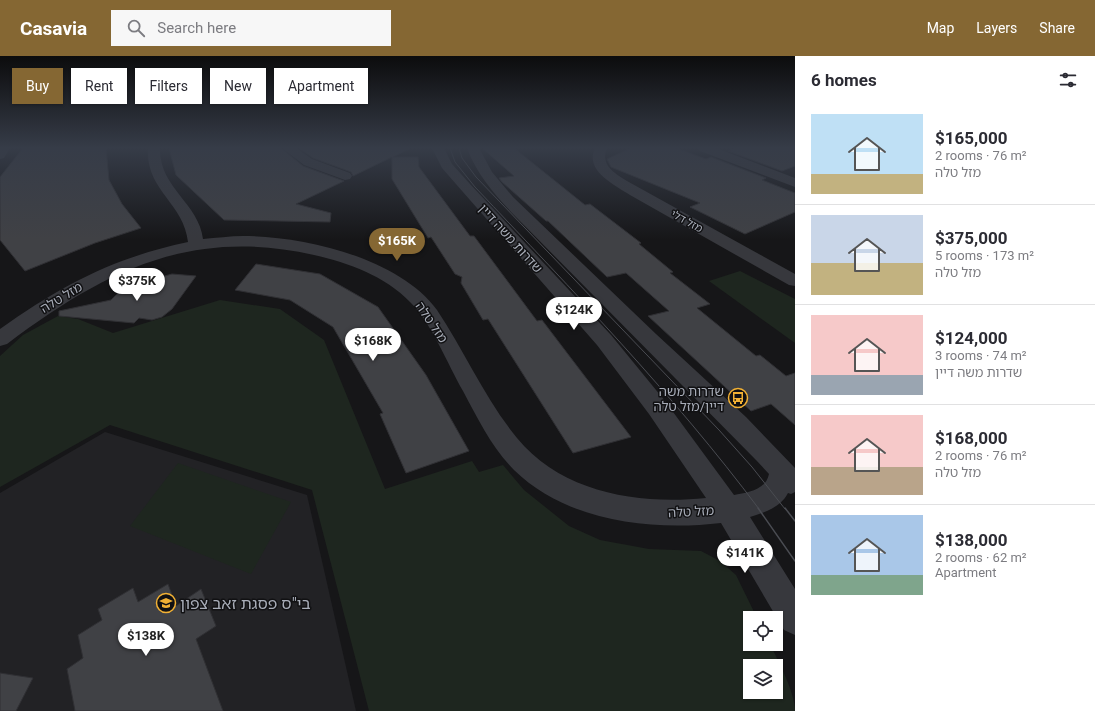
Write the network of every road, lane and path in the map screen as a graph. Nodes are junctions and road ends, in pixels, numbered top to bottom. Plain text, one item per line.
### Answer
1 (161, 179) edge
2 (458, 179) edge
3 (490, 179) edge
4 (615, 179) edge
5 (783, 179) edge
6 (795, 183) edge
7 (196, 245) junction
8 (795, 281) edge
9 (0, 339) edge
10 (788, 478) edge
11 (729, 509) junction
12 (795, 620) edge

1 - 7 street
2 - 11 street, שדרות משה דיין
3 - 10 street, שדרות משה דיין
4 - 8 street, מזל דלי
5 - 6 street
7 - 9 street, מזל טלה
7 - 11 street, מזל טלה
10 - 11 street, מזל טלה
11 - 12 street, שדרות משה דיין

